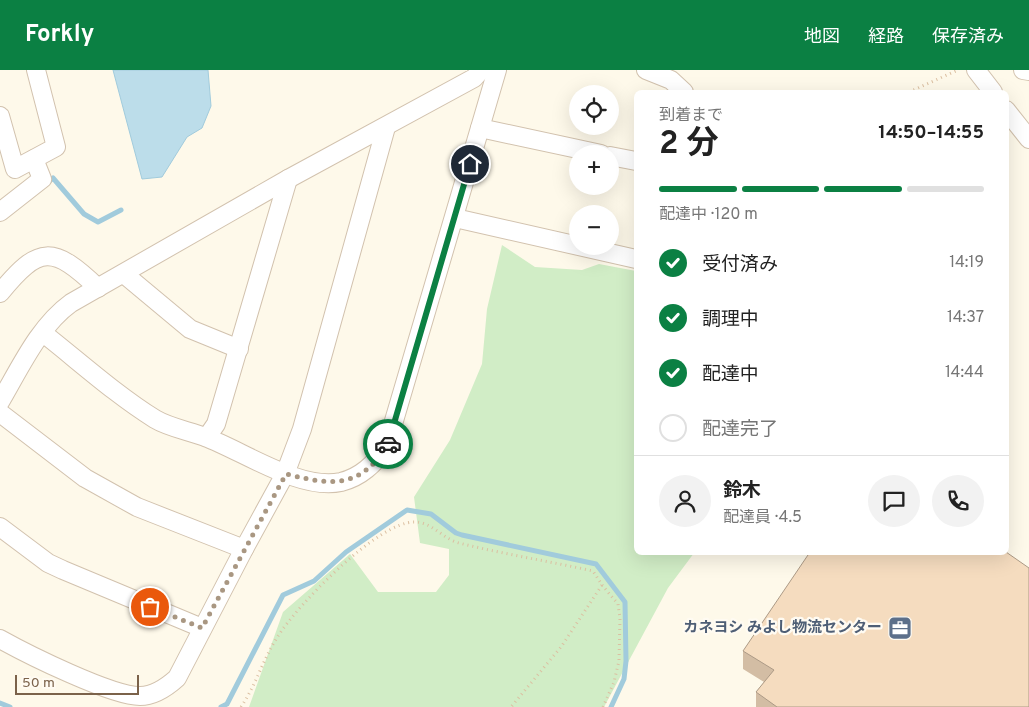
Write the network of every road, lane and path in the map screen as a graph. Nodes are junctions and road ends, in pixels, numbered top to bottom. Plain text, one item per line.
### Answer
1 (36, 70) edge
2 (481, 70) edge
3 (497, 70) edge
4 (646, 70) edge
5 (958, 70) edge
6 (976, 70) edge
7 (1023, 70) edge
8 (1029, 71) edge
9 (682, 90) edge
10 (913, 90) edge
11 (991, 90) edge
12 (1009, 114) edge
13 (0, 116) edge
14 (386, 127) junction
15 (480, 128) junction
16 (1029, 139) edge
17 (569, 147) edge
18 (619, 158) edge
19 (34, 159) junction
20 (634, 162) edge
21 (288, 180) junction
22 (0, 212) edge
23 (455, 218) junction
24 (634, 259) edge
25 (124, 274) junction
26 (98, 288) junction
27 (0, 293) edge
28 (43, 333) junction
29 (239, 349) junction
30 (0, 402) edge
31 (0, 412) edge
32 (207, 437) junction
33 (286, 474) junction
34 (0, 527) edge
35 (244, 549) junction
36 (602, 585) junction
37 (202, 628) junction
38 (0, 638) edge
39 (241, 707) edge
40 (511, 707) edge
41 (603, 707) edge

1 - 19 street
2 - 14 street
3 - 15 street
4 - 9 street
5 - 10 path
6 - 11 street
7 - 8 street
12 - 16 street
13 - 19 street
14 - 21 street
14 - 33 street
15 - 17 street
15 - 23 street
18 - 20 street
19 - 22 street
21 - 25 street
21 - 29 street
23 - 24 street
23 - 33 street
25 - 26 street
25 - 29 street
26 - 27 street
26 - 28 street
28 - 30 street
28 - 32 street
29 - 32 street
31 - 35 street
32 - 33 street
33 - 35 street
34 - 37 street
35 - 37 street
36 - 39 path
36 - 40 path
36 - 41 path
37 - 38 street

